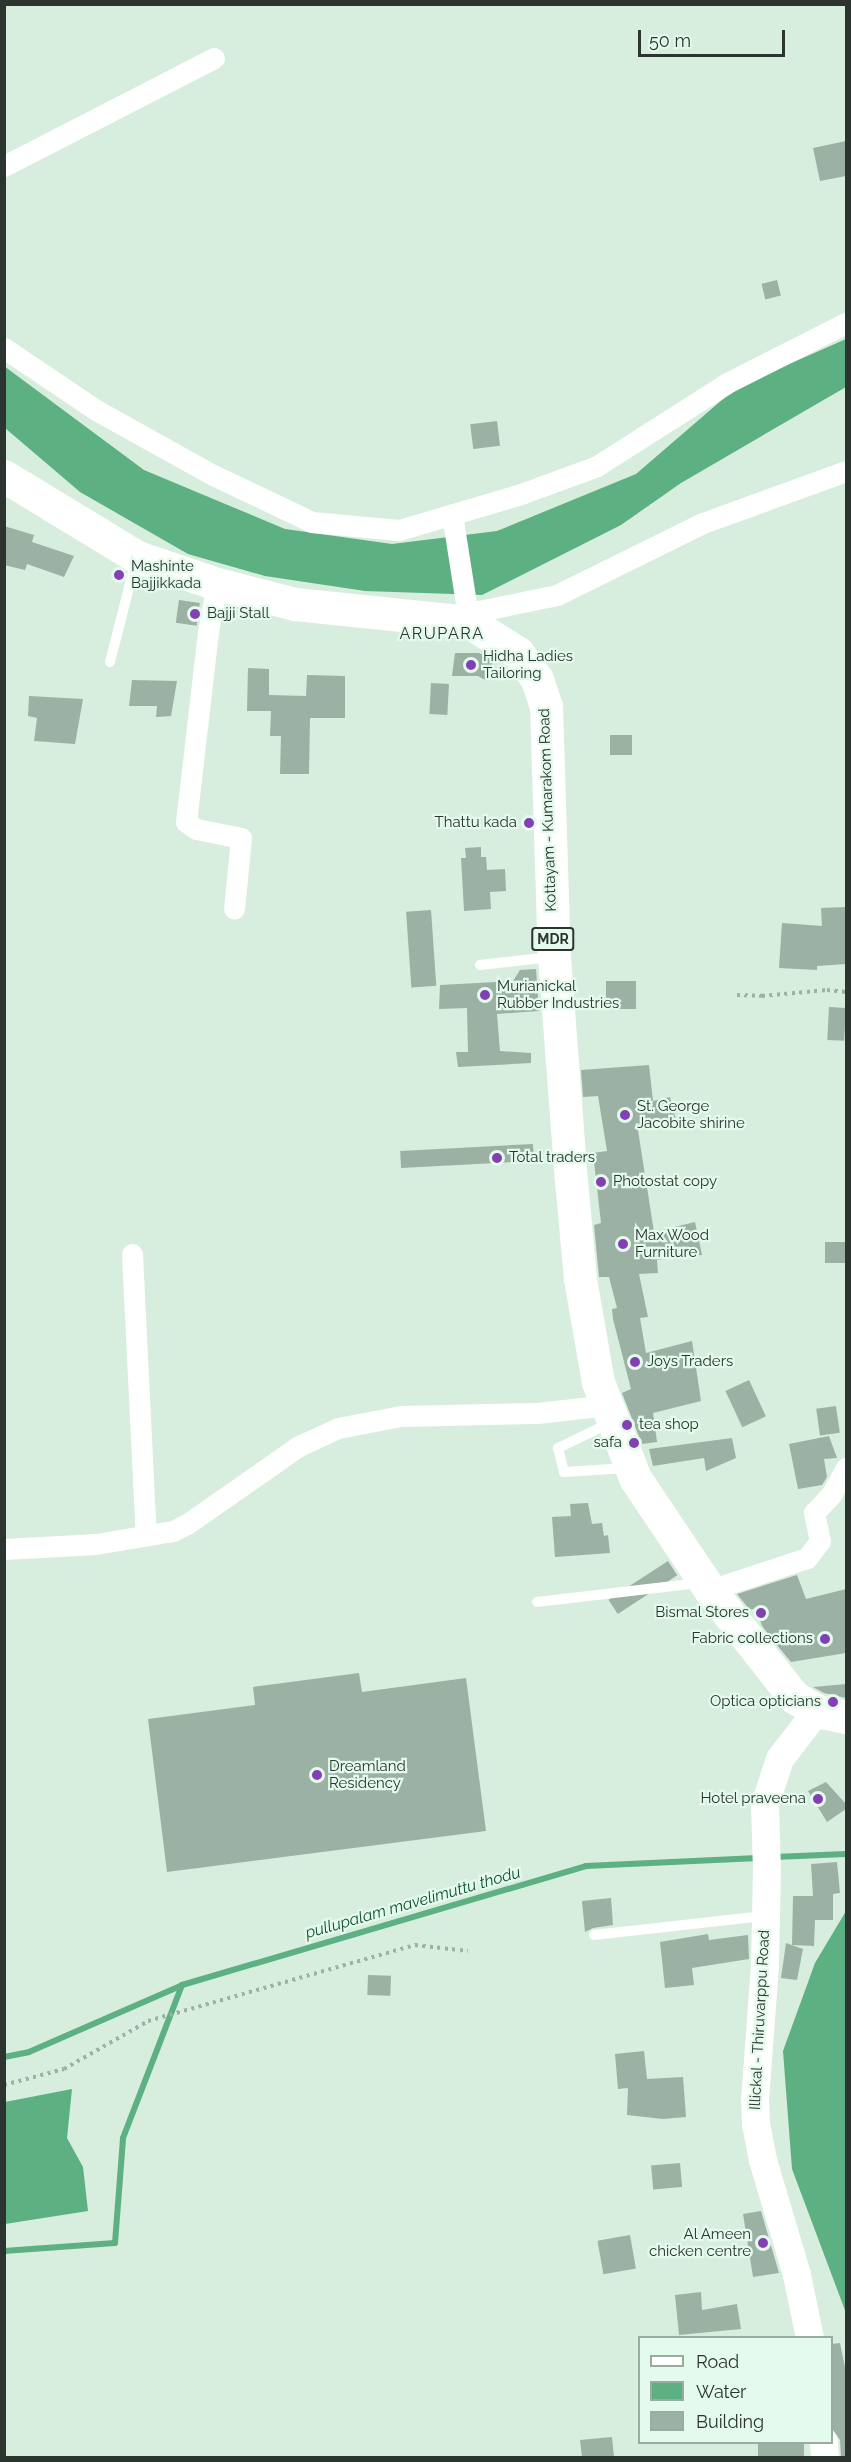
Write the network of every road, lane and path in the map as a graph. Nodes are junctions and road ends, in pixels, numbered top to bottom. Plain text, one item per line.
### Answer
1 (214, 58) dead end
2 (4, 166) edge
3 (846, 323) edge
4 (4, 348) edge
5 (846, 471) edge
6 (4, 476) edge
7 (452, 514) junction
8 (137, 556) junction
9 (218, 584) junction
10 (469, 617) junction
11 (110, 662) dead end
12 (234, 909) dead end
13 (554, 956) junction
14 (480, 965) dead end
15 (846, 992) edge
16 (737, 995) dead end
17 (132, 1254) dead end
18 (611, 1413) junction
19 (631, 1468) junction
20 (846, 1468) edge
21 (146, 1536) junction
22 (4, 1549) edge
23 (708, 1586) junction
24 (537, 1602) dead end
25 (832, 1714) edge
26 (765, 1916) junction
27 (594, 1935) dead end
28 (468, 1951) dead end
29 (4, 2085) edge
30 (810, 2336) edge

1 - 2 street
3 - 7 street
4 - 7 street
5 - 10 street
6 - 8 main road, Kottayam - Kumarakom Road / MDR
7 - 10 street
8 - 9 main road, Kottayam - Kumarakom Road / MDR
8 - 11 lane
9 - 10 main road, Kottayam - Kumarakom Road / MDR
9 - 12 street
10 - 13 main road, Kottayam - Kumarakom Road / MDR
13 - 14 lane
13 - 18 main road, Kottayam - Kumarakom Road / MDR
15 - 16 path
17 - 21 street
18 - 19 main road, Kottayam - Kumarakom Road / MDR
18 - 19 lane
18 - 21 street
19 - 23 main road, Kottayam - Kumarakom Road / MDR
20 - 23 street
21 - 22 street
23 - 24 lane
23 - 25 main road, Kottayam - Kumarakom Road / MDR
25 - 26 main road, Illickal - Thiruvarppu Road / MDR
26 - 27 lane
26 - 30 main road, Illickal - Thiruvarppu Road / MDR
28 - 29 path

